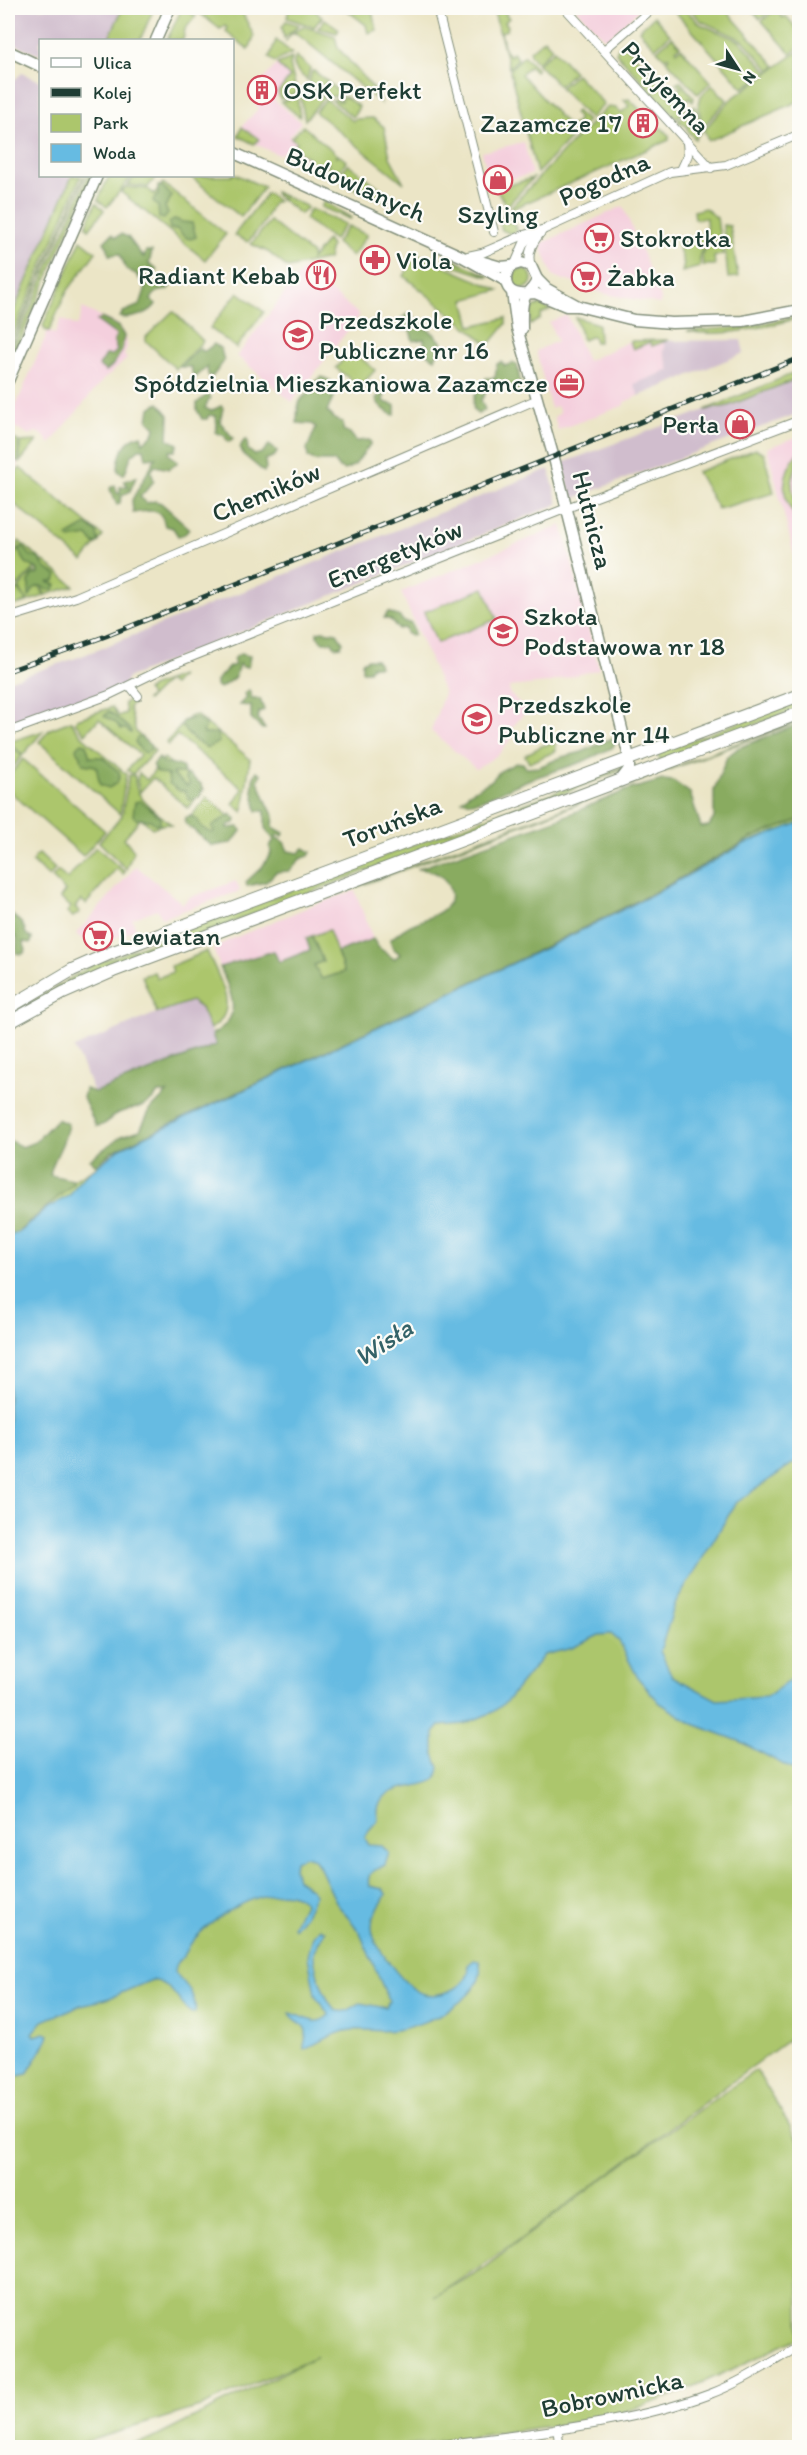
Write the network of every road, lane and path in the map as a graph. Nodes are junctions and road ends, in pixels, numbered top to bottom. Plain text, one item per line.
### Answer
1 (170, 8) edge
2 (437, 8) edge
3 (565, 8) edge
4 (653, 8) edge
5 (156, 39) edge
6 (604, 50) junction
7 (8, 51) edge
8 (39, 66) edge
9 (800, 134) edge
10 (687, 141) junction
11 (234, 153) edge
12 (711, 168) junction
13 (681, 170) junction
14 (97, 177) edge
15 (545, 229) junction
16 (494, 232) dead end
17 (533, 233) junction
18 (461, 256) junction
19 (513, 265) junction
20 (531, 266) junction
21 (537, 279) junction
22 (506, 281) junction
23 (512, 292) junction
24 (528, 293) junction
25 (579, 306) junction
26 (800, 310) edge
27 (522, 338) junction
28 (8, 381) edge
29 (538, 399) junction
30 (800, 420) edge
31 (567, 508) junction
32 (8, 618) edge
33 (130, 686) junction
34 (800, 695) edge
35 (138, 696) dead end
36 (800, 713) edge
37 (8, 732) edge
38 (630, 757) junction
39 (620, 781) junction
40 (8, 1008) edge
41 (8, 1023) edge
42 (800, 2346) edge
43 (557, 2428) junction
44 (422, 2448) edge
45 (560, 2448) edge

1 - 5 street
2 - 16 street
3 - 6 street, Przyjemna
4 - 6 street
6 - 10 street, Przyjemna
7 - 8 street
9 - 12 street, Pogodna
10 - 12 street, Przyjemna
10 - 13 street, Pogodna
11 - 18 street, Budowlanych
12 - 13 street, Pogodna
13 - 15 street, Pogodna
14 - 28 street
15 - 17 street, Pogodna
15 - 20 street, Pogodna
17 - 18 street, Pogodna
17 - 19 street
18 - 19 street, Budowlanych
18 - 22 street, Budowlanych
19 - 20 street
19 - 22 street
20 - 21 street
21 - 24 street
21 - 25 street
22 - 23 street
23 - 24 street
23 - 27 street, Hutnicza
24 - 25 street
24 - 27 street, Hutnicza
25 - 26 street
27 - 29 street, Hutnicza
29 - 31 street, Hutnicza
29 - 32 street, Chemików
30 - 31 street, Energetyków
31 - 33 street, Energetyków
31 - 38 street, Hutnicza
33 - 35 street
33 - 37 street, Energetyków
34 - 38 main road, Toruńska
36 - 39 main road, Toruńska
38 - 39 street
38 - 40 main road, Toruńska
39 - 41 main road, Toruńska
42 - 43 street, Bobrownicka
43 - 44 street, Bobrownicka
43 - 45 street

